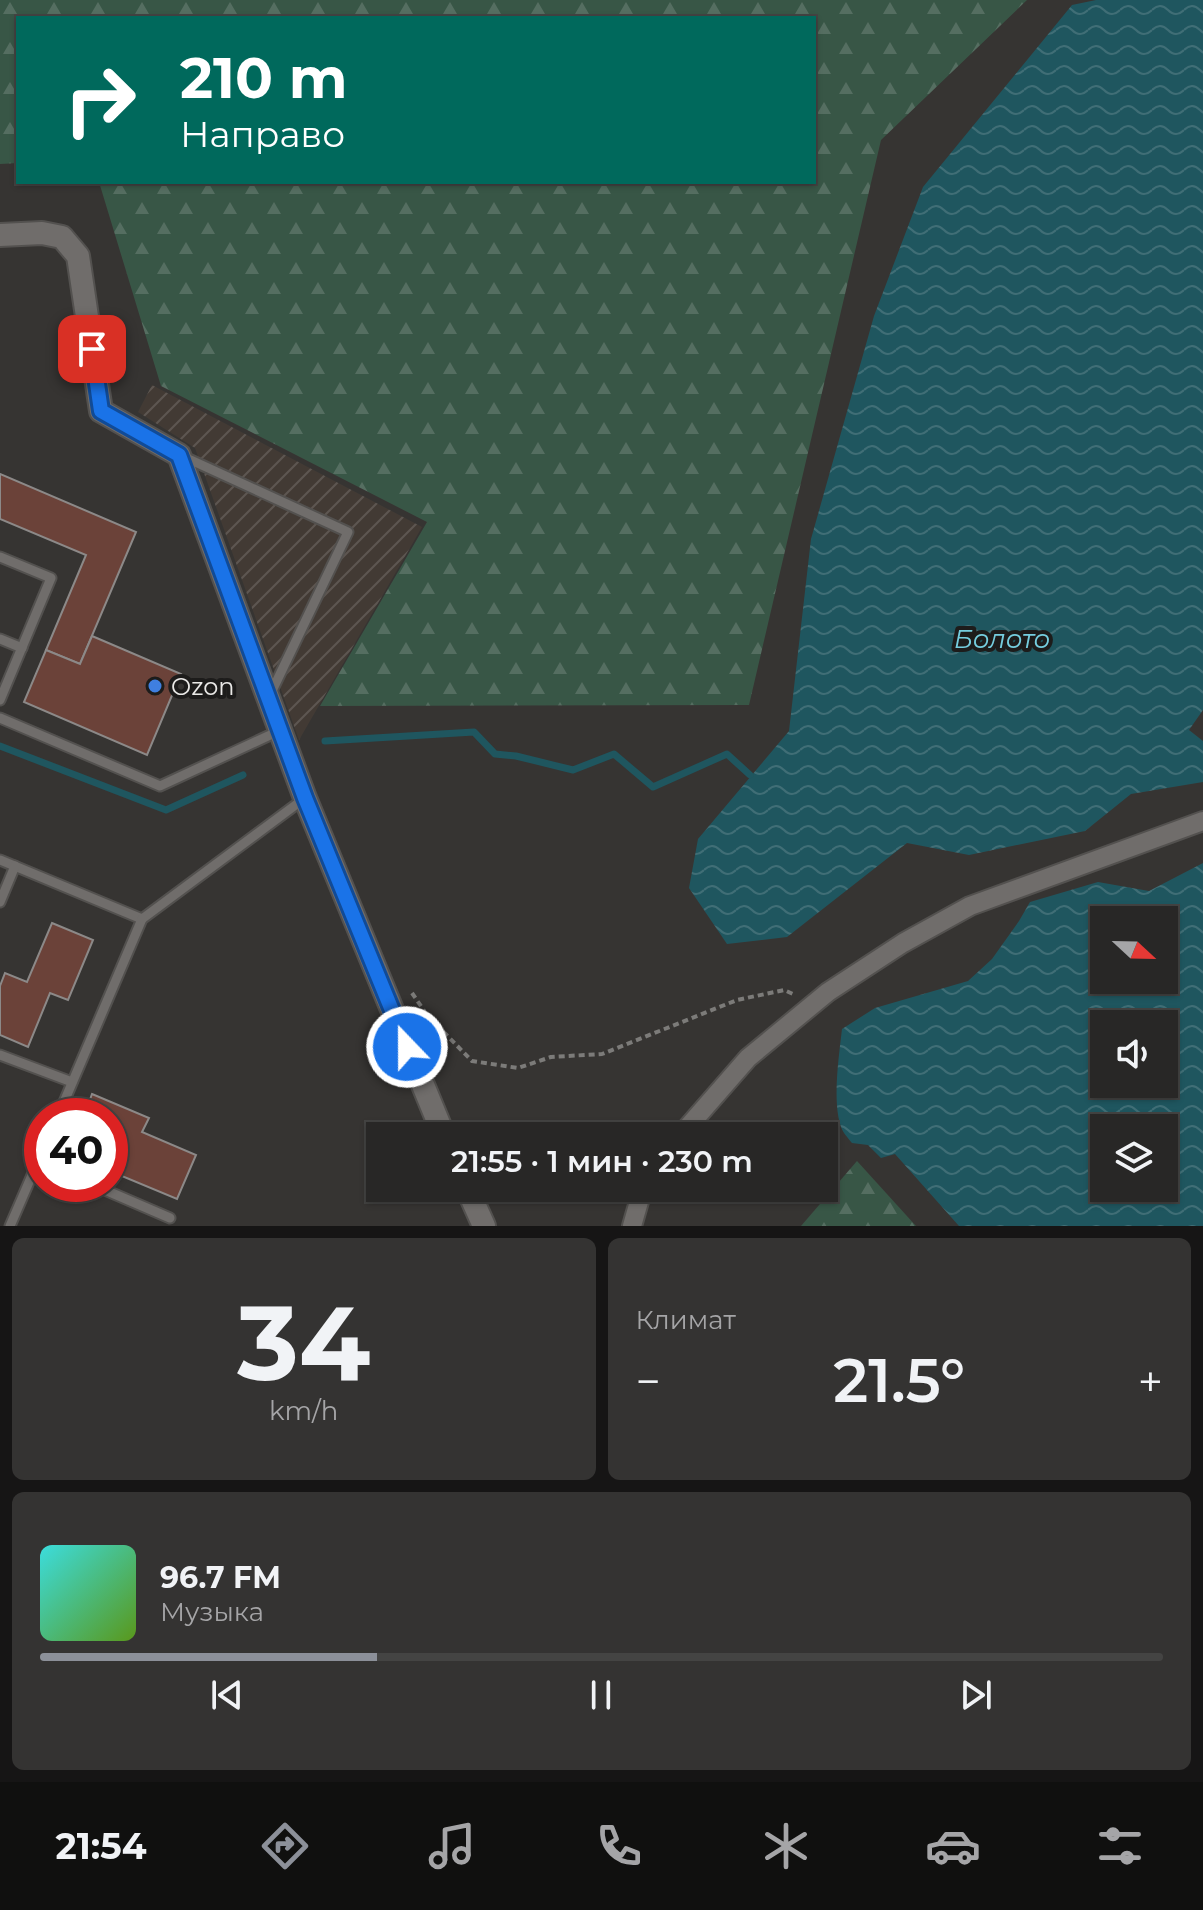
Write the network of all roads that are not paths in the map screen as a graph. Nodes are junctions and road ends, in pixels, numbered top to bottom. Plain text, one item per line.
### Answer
1 (0, 235) edge
2 (179, 455) junction
3 (0, 557) edge
4 (0, 639) edge
5 (22, 648) junction
6 (269, 698) junction
7 (0, 700) edge
8 (0, 718) edge
9 (281, 730) junction
10 (305, 798) junction
11 (1203, 821) edge
12 (0, 860) edge
13 (15, 866) junction
14 (0, 902) edge
15 (142, 919) junction
16 (0, 1055) edge
17 (72, 1082) junction
18 (65, 1098) edge
19 (438, 1122) edge
20 (692, 1122) edge
21 (24, 1196) edge
22 (128, 1200) edge
23 (473, 1202) edge
24 (639, 1202) edge
25 (170, 1218) dead end
26 (10, 1226) edge
27 (484, 1226) edge
28 (632, 1226) edge

1 - 2 street
2 - 6 street
2 - 6 lane
3 - 5 lane
4 - 5 lane
5 - 7 lane
6 - 9 street
8 - 9 lane
9 - 10 street
10 - 15 lane
10 - 19 street
11 - 20 street
12 - 13 lane
13 - 14 lane
13 - 15 lane
15 - 17 lane
16 - 17 lane
17 - 18 lane
21 - 26 lane
22 - 25 lane
23 - 27 street
24 - 28 street

